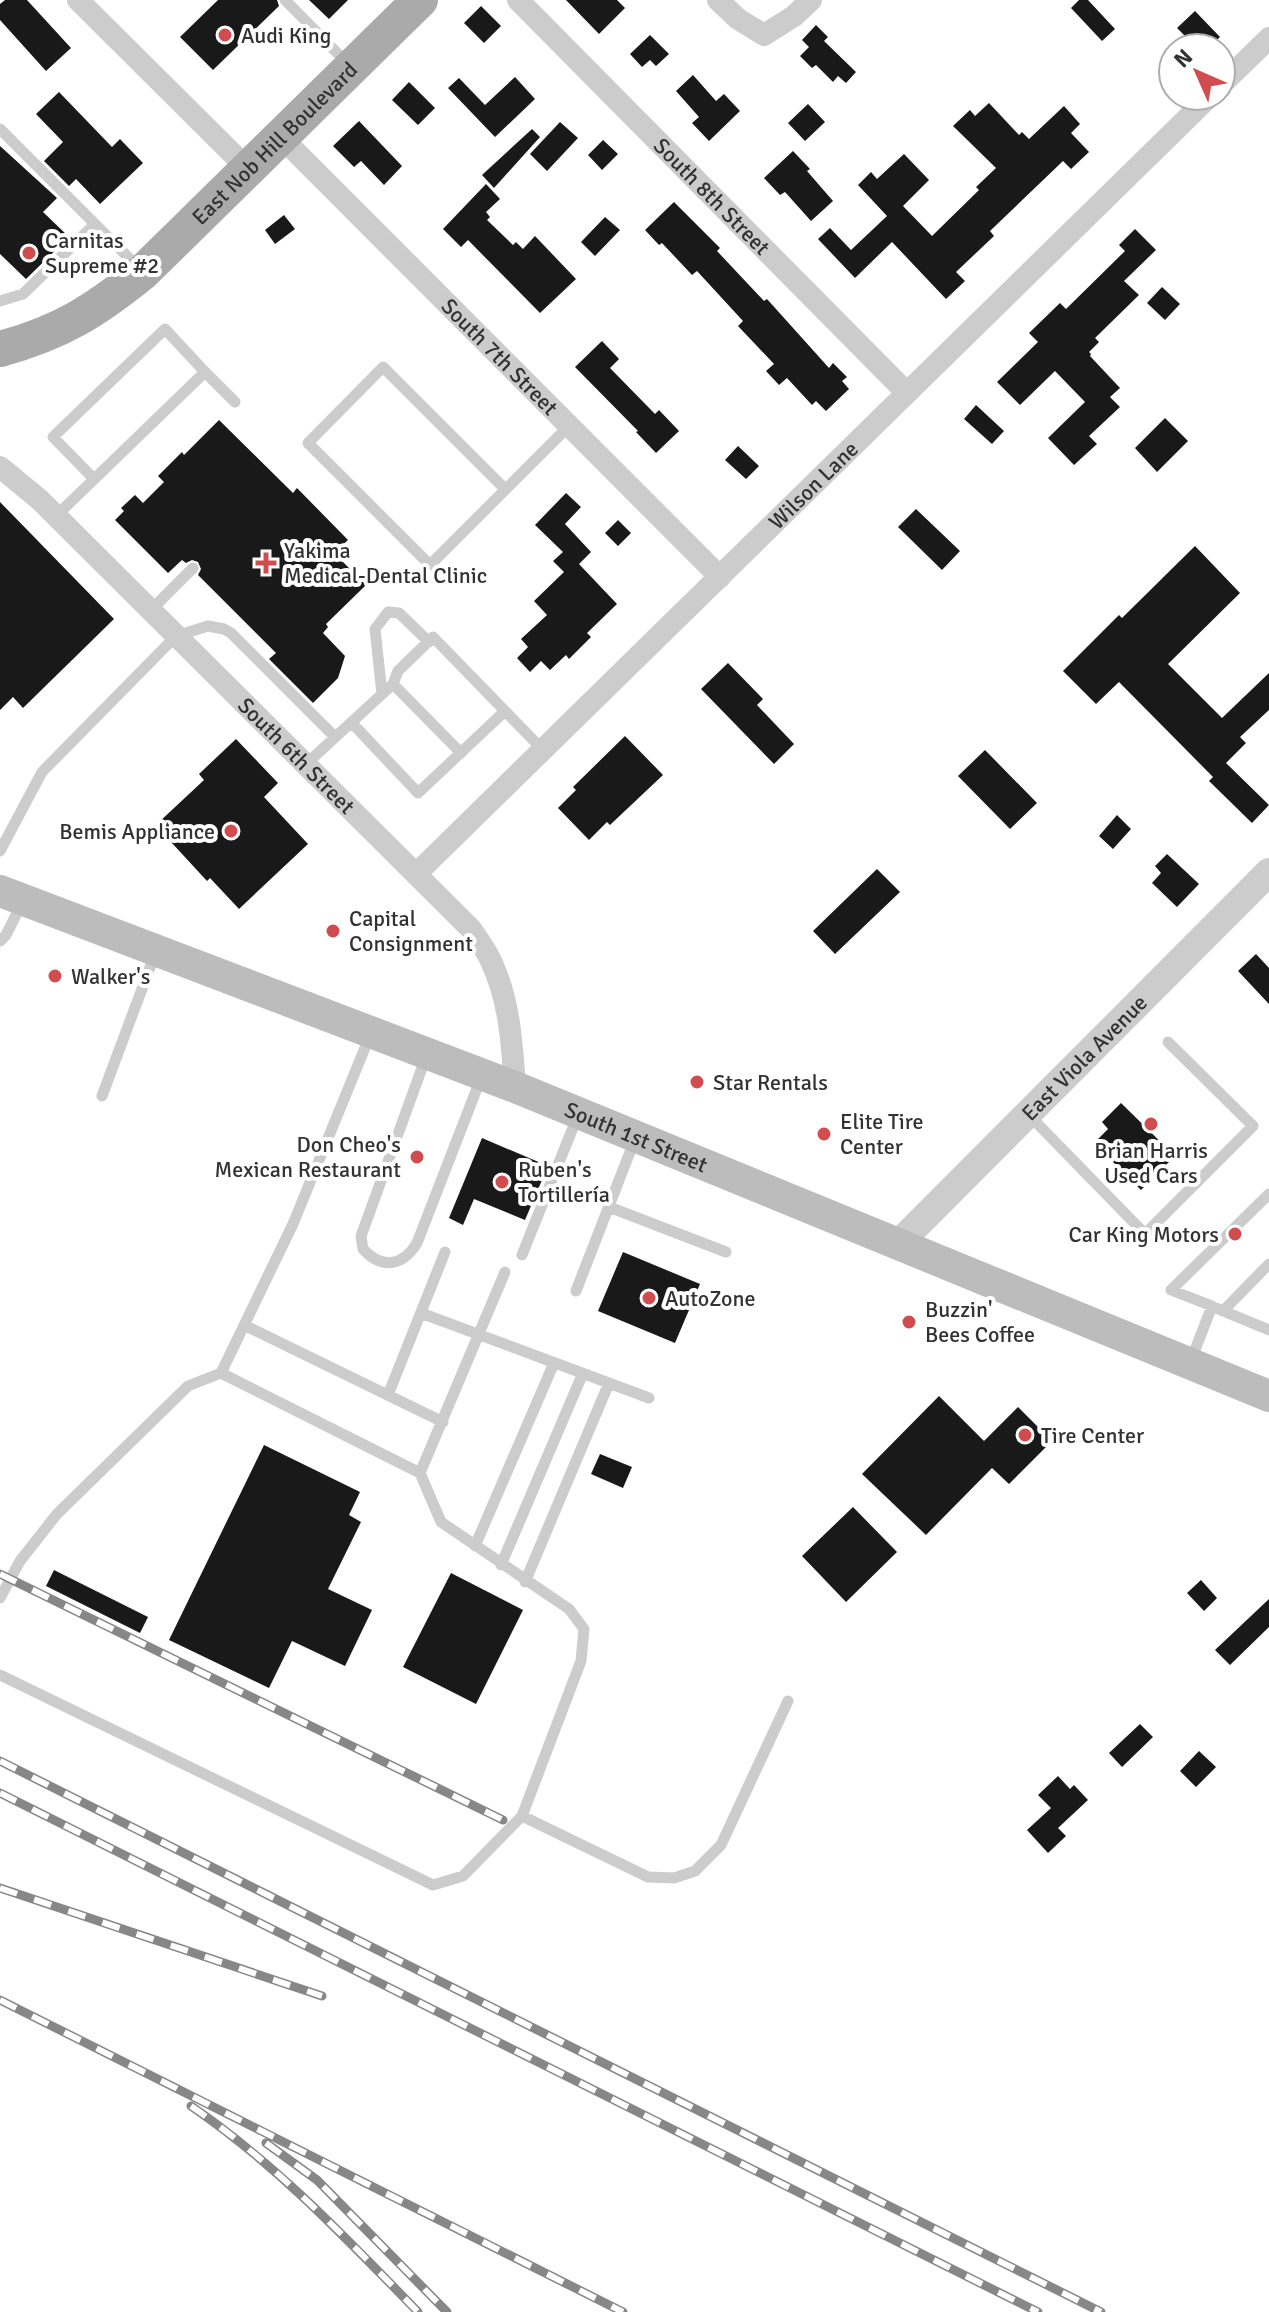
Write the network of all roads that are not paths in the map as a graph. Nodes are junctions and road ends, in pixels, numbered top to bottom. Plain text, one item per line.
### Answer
1 (78, 0) edge
2 (285, 0) edge
3 (420, 0) edge
4 (518, 0) edge
5 (718, 0) edge
6 (811, 0) edge
7 (1269, 38) edge
8 (352, 68) junction
9 (1237, 69) edge
10 (1194, 112) edge
11 (0, 129) edge
12 (281, 137) junction
13 (248, 169) junction
14 (95, 224) junction
15 (143, 272) junction
16 (0, 301) edge
17 (9, 343) edge
18 (205, 372) junction
19 (907, 393) junction
20 (235, 402) dead end
21 (569, 426) junction
22 (0, 467) edge
23 (94, 479) junction
24 (505, 489) junction
25 (56, 516) junction
26 (193, 568) dead end
27 (720, 577) junction
28 (150, 611) junction
29 (176, 636) junction
30 (429, 642) junction
31 (393, 684) junction
32 (382, 694) junction
33 (505, 711) junction
34 (352, 723) junction
35 (334, 736) junction
36 (543, 750) junction
37 (461, 753) junction
38 (305, 765) junction
39 (0, 851) edge
40 (1269, 872) edge
41 (416, 874) junction
42 (12, 896) edge
43 (1, 939) edge
44 (156, 951) junction
45 (371, 1033) junction
46 (1168, 1042) dead end
47 (427, 1054) junction
48 (482, 1075) junction
49 (515, 1087) junction
50 (102, 1096) dead end
51 (578, 1113) junction
52 (1028, 1114) junction
53 (636, 1137) junction
54 (1269, 1194) edge
55 (609, 1207) junction
56 (899, 1243) junction
57 (445, 1252) dead end
58 (726, 1252) dead end
59 (522, 1255) dead end
60 (1269, 1264) edge
61 (505, 1272) dead end
62 (576, 1291) dead end
63 (1217, 1308) junction
64 (421, 1313) junction
65 (244, 1325) junction
66 (1267, 1326) edge
67 (479, 1335) junction
68 (554, 1363) junction
69 (1189, 1363) junction
70 (221, 1373) junction
71 (583, 1373) junction
72 (609, 1383) junction
73 (388, 1395) junction
74 (1269, 1396) edge
75 (649, 1398) dead end
76 (443, 1422) junction
77 (420, 1473) junction
78 (475, 1546) junction
79 (501, 1565) junction
80 (525, 1582) junction
81 (0, 1598) edge
82 (0, 1675) edge
83 (788, 1701) dead end
84 (522, 1816) junction

1 - 13 street
2 - 8 lane
3 - 8 main road, East Nob Hill Boulevard
4 - 19 street, South 8th Street
5 - 6 street
7 - 9 street
8 - 12 main road, East Nob Hill Boulevard
10 - 19 street, Wilson Lane
11 - 14 lane
12 - 13 main road, East Nob Hill Boulevard
12 - 21 street, South 7th Street
13 - 15 main road, East Nob Hill Boulevard
14 - 15 lane
14 - 16 lane
15 - 17 main road, East Nob Hill Boulevard
18 - 20 lane
18 - 23 lane
18 - 23 lane
19 - 27 street, Wilson Lane
21 - 24 lane
21 - 27 street, South 7th Street
22 - 25 street, South 6th Street
23 - 25 lane
24 - 24 lane
25 - 28 street, South 6th Street
26 - 28 lane
27 - 36 street, Wilson Lane
28 - 29 street, South 6th Street
29 - 35 lane
29 - 38 street, South 6th Street
29 - 39 lane
30 - 31 lane
30 - 32 lane
30 - 33 lane
31 - 32 lane
31 - 37 lane
32 - 34 lane
33 - 36 lane
33 - 37 lane
34 - 35 lane
34 - 37 lane
35 - 38 lane
36 - 41 street, Wilson Lane
38 - 41 street, South 6th Street
40 - 52 street, East Viola Avenue
41 - 49 street, South 6th Street
42 - 43 lane
42 - 44 main road, South 1st Street
44 - 45 main road, South 1st Street
44 - 50 lane
45 - 47 main road, South 1st Street
45 - 65 lane
46 - 52 lane
47 - 48 main road, South 1st Street
47 - 48 lane
48 - 49 main road, South 1st Street
49 - 51 main road, South 1st Street
51 - 53 main road, South 1st Street
51 - 59 lane
52 - 56 street, East Viola Avenue
53 - 55 lane
53 - 56 main road, South 1st Street
54 - 63 lane
55 - 58 lane
55 - 62 lane
56 - 69 main road, South 1st Street
57 - 64 lane
60 - 63 lane
61 - 67 lane
63 - 66 lane
63 - 69 lane
64 - 67 lane
64 - 73 lane
65 - 70 lane
65 - 73 lane
67 - 68 lane
67 - 76 lane
68 - 71 lane
68 - 78 lane
69 - 74 main road, South 1st Street
70 - 77 lane
70 - 81 lane
71 - 72 lane
71 - 79 lane
72 - 75 lane
72 - 80 lane
73 - 76 lane
76 - 77 lane
77 - 78 lane
78 - 79 lane
79 - 80 lane
80 - 84 lane
82 - 84 lane
83 - 84 lane

